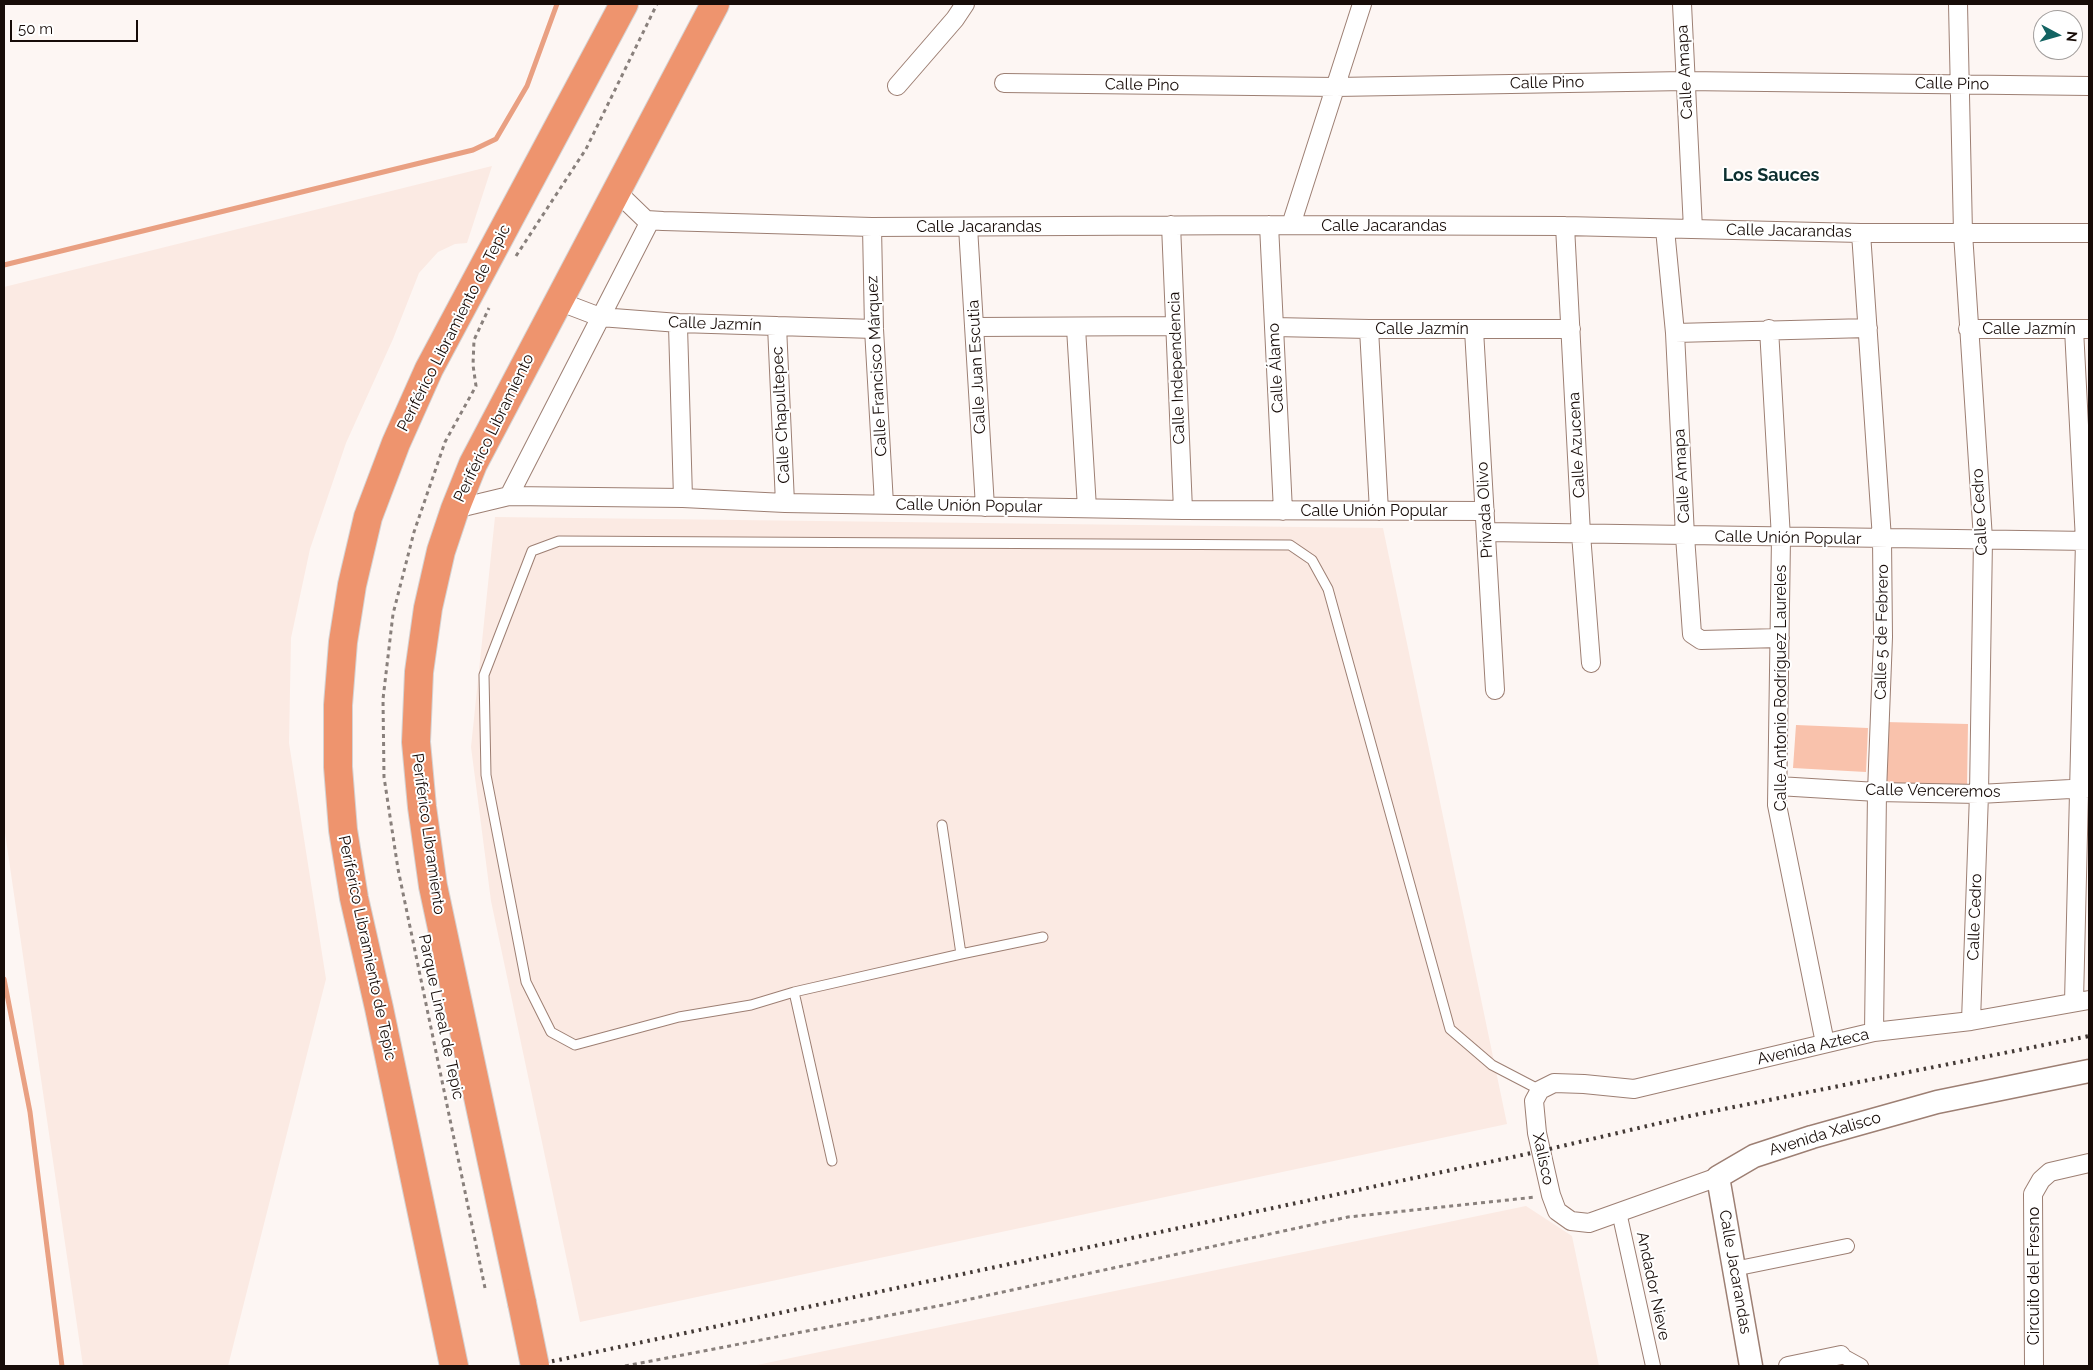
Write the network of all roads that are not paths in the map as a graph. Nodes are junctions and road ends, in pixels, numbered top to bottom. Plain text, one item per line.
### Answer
1 (624, 4) edge
2 (716, 4) edge
3 (965, 4) edge
4 (1362, 4) edge
5 (1682, 4) edge
6 (1958, 4) edge
7 (1685, 81) junction
8 (1004, 83) dead end
9 (1958, 84) junction
10 (897, 86) dead end
11 (2089, 86) edge
12 (1336, 87) junction
13 (617, 192) junction
14 (650, 221) junction
15 (1171, 225) junction
16 (1270, 225) junction
17 (1291, 225) junction
18 (1566, 226) junction
19 (872, 227) junction
20 (968, 227) junction
21 (1665, 229) junction
22 (1693, 229) junction
23 (1861, 233) junction
24 (1963, 233) junction
25 (2089, 233) edge
26 (558, 301) junction
27 (600, 317) junction
28 (680, 323) junction
29 (777, 326) junction
30 (1175, 326) junction
31 (975, 327) junction
32 (1274, 327) junction
33 (1076, 328) junction
34 (1868, 328) junction
35 (874, 329) junction
36 (1368, 329) junction
37 (1571, 329) junction
38 (1769, 329) junction
39 (1968, 329) junction
40 (2081, 329) edge
41 (1474, 330) junction
42 (1675, 333) junction
43 (2085, 478) edge
44 (509, 496) junction
45 (684, 498) junction
46 (785, 503) junction
47 (884, 504) junction
48 (985, 507) junction
49 (1087, 508) junction
50 (455, 509) junction
51 (1183, 510) junction
52 (1283, 511) junction
53 (1379, 511) junction
54 (1485, 511) junction
55 (1487, 532) junction
56 (1581, 534) junction
57 (1685, 536) junction
58 (1781, 538) junction
59 (1882, 539) junction
60 (1983, 539) junction
61 (2087, 541) edge
62 (1780, 638) junction
63 (1592, 663) dead end
64 (1495, 690) dead end
65 (1778, 786) junction
66 (2084, 788) edge
67 (1878, 792) junction
68 (1979, 794) junction
69 (942, 825) dead end
70 (1043, 937) dead end
71 (961, 954) junction
72 (794, 992) junction
73 (2081, 1001) edge
74 (1971, 1021) junction
75 (1874, 1032) junction
76 (1826, 1043) junction
77 (2089, 1071) edge
78 (1540, 1090) junction
79 (832, 1161) dead end
80 (2089, 1163) edge
81 (1718, 1177) junction
82 (1619, 1212) junction
83 (1571, 1221) joint
84 (1847, 1246) dead end
85 (1734, 1269) junction
86 (1841, 1355) joint
87 (454, 1366) edge
88 (535, 1366) edge
89 (1653, 1366) edge
90 (1751, 1366) edge
91 (1788, 1366) edge
92 (1861, 1366) edge
93 (2034, 1366) edge

1 - 87 highway, Periférico Libramiento de Tepic
2 - 13 highway, Periférico Libramiento
3 - 10 street
4 - 12 street
5 - 7 street, Calle Amapa
6 - 9 street, Calle Cedro
7 - 9 street, Calle Pino
7 - 12 street, Calle Pino
7 - 22 street, Calle Amapa
8 - 12 street, Calle Pino
9 - 11 street, Calle Pino
9 - 24 street, Calle Cedro
12 - 17 street
13 - 14 street
13 - 26 highway, Periférico Libramiento
14 - 19 street, Calle Jacarandas
14 - 27 street
15 - 16 street, Calle Jacarandas
15 - 20 street, Calle Jacarandas
15 - 30 street, Calle Independencia
16 - 17 street, Calle Jacarandas
16 - 32 street, Calle Álamo
17 - 18 street, Calle Jacarandas
18 - 21 street, Calle Jacarandas
18 - 37 street, Calle Azucena
19 - 20 street, Calle Jacarandas
19 - 35 street, Calle Francisco Márquez
20 - 31 street, Calle Juan Escutia
21 - 22 street, Calle Jacarandas
21 - 42 street, Calle Amapa
22 - 23 street, Calle Jacarandas
23 - 24 street, Calle Jacarandas
23 - 34 street, Calle 5 de Febrero
24 - 25 street, Calle Jacarandas
24 - 39 street, Calle Cedro
26 - 27 street, Calle Jazmín
26 - 50 highway, Periférico Libramiento
27 - 28 street, Calle Jazmín
27 - 44 street
28 - 29 street, Calle Jazmín
28 - 45 street
29 - 35 street, Calle Jazmín
29 - 46 street, Calle Chapultepec
30 - 33 street
30 - 51 street, Calle Independencia
31 - 33 street
31 - 48 street, Calle Juan Escutia
32 - 36 street, Calle Jazmín
32 - 52 street, Calle Álamo
33 - 49 street
34 - 38 street
34 - 59 street, Calle 5 de Febrero
35 - 47 street, Calle Francisco Márquez
36 - 41 street, Calle Jazmín
36 - 53 street
37 - 41 street, Calle Jazmín
37 - 56 street, Calle Azucena
38 - 42 street
38 - 58 street, Calle Antonio Rodríguez Laureles
39 - 40 street, Calle Jazmín
39 - 60 street, Calle Cedro
40 - 43 street
41 - 54 street, Privada Olivo
42 - 57 street, Calle Amapa
43 - 61 street
44 - 45 street, Calle Unión Popular
44 - 50 street, Calle Unión Popular
45 - 46 street, Calle Unión Popular
46 - 47 street, Calle Unión Popular
47 - 48 street, Calle Unión Popular
48 - 49 street, Calle Unión Popular
49 - 51 street, Calle Unión Popular
50 - 88 highway, Periférico Libramiento, bridge
51 - 52 street, Calle Unión Popular
52 - 53 street, Calle Unión Popular
53 - 54 street, Calle Unión Popular
54 - 55 street, Privada Olivo
55 - 56 street, Calle Unión Popular
55 - 64 street, Privada Olivo
56 - 57 street, Calle Unión Popular
56 - 63 street, Calle Azucena
57 - 58 street, Calle Unión Popular
57 - 62 street, Calle Amapa
58 - 59 street, Calle Unión Popular
58 - 62 street, Calle Antonio Rodríguez Laureles
59 - 60 street, Calle Unión Popular
59 - 67 street, Calle 5 de Febrero
60 - 61 street, Calle Unión Popular
60 - 68 street, Calle Cedro
61 - 66 street
62 - 65 street, Calle Antonio Rodríguez Laureles
65 - 67 street, Calle Venceremos
65 - 76 street, Calle Antonio Rodríguez Laureles
66 - 68 street, Calle Venceremos
66 - 73 street
67 - 68 street, Calle Venceremos
67 - 75 street, Calle 5 de Febrero
68 - 74 street, Calle Cedro
69 - 71 lane
70 - 71 lane
71 - 72 lane
72 - 78 lane
72 - 79 lane
73 - 74 street, Avenida Azteca
74 - 75 street, Avenida Azteca
75 - 76 street, Avenida Azteca
76 - 78 street, Avenida Azteca
77 - 81 street, Avenida Xalisco
78 - 83 street, Xalisco
80 - 93 street, Circuito del Fresno
81 - 82 street, Avenida Xalisco
81 - 85 street, Calle Jacarandas
82 - 83 street, Avenida Xalisco
82 - 89 street, Andador Nieve
84 - 85 street
85 - 90 street, Calle Jacarandas
86 - 91 street
86 - 92 street

